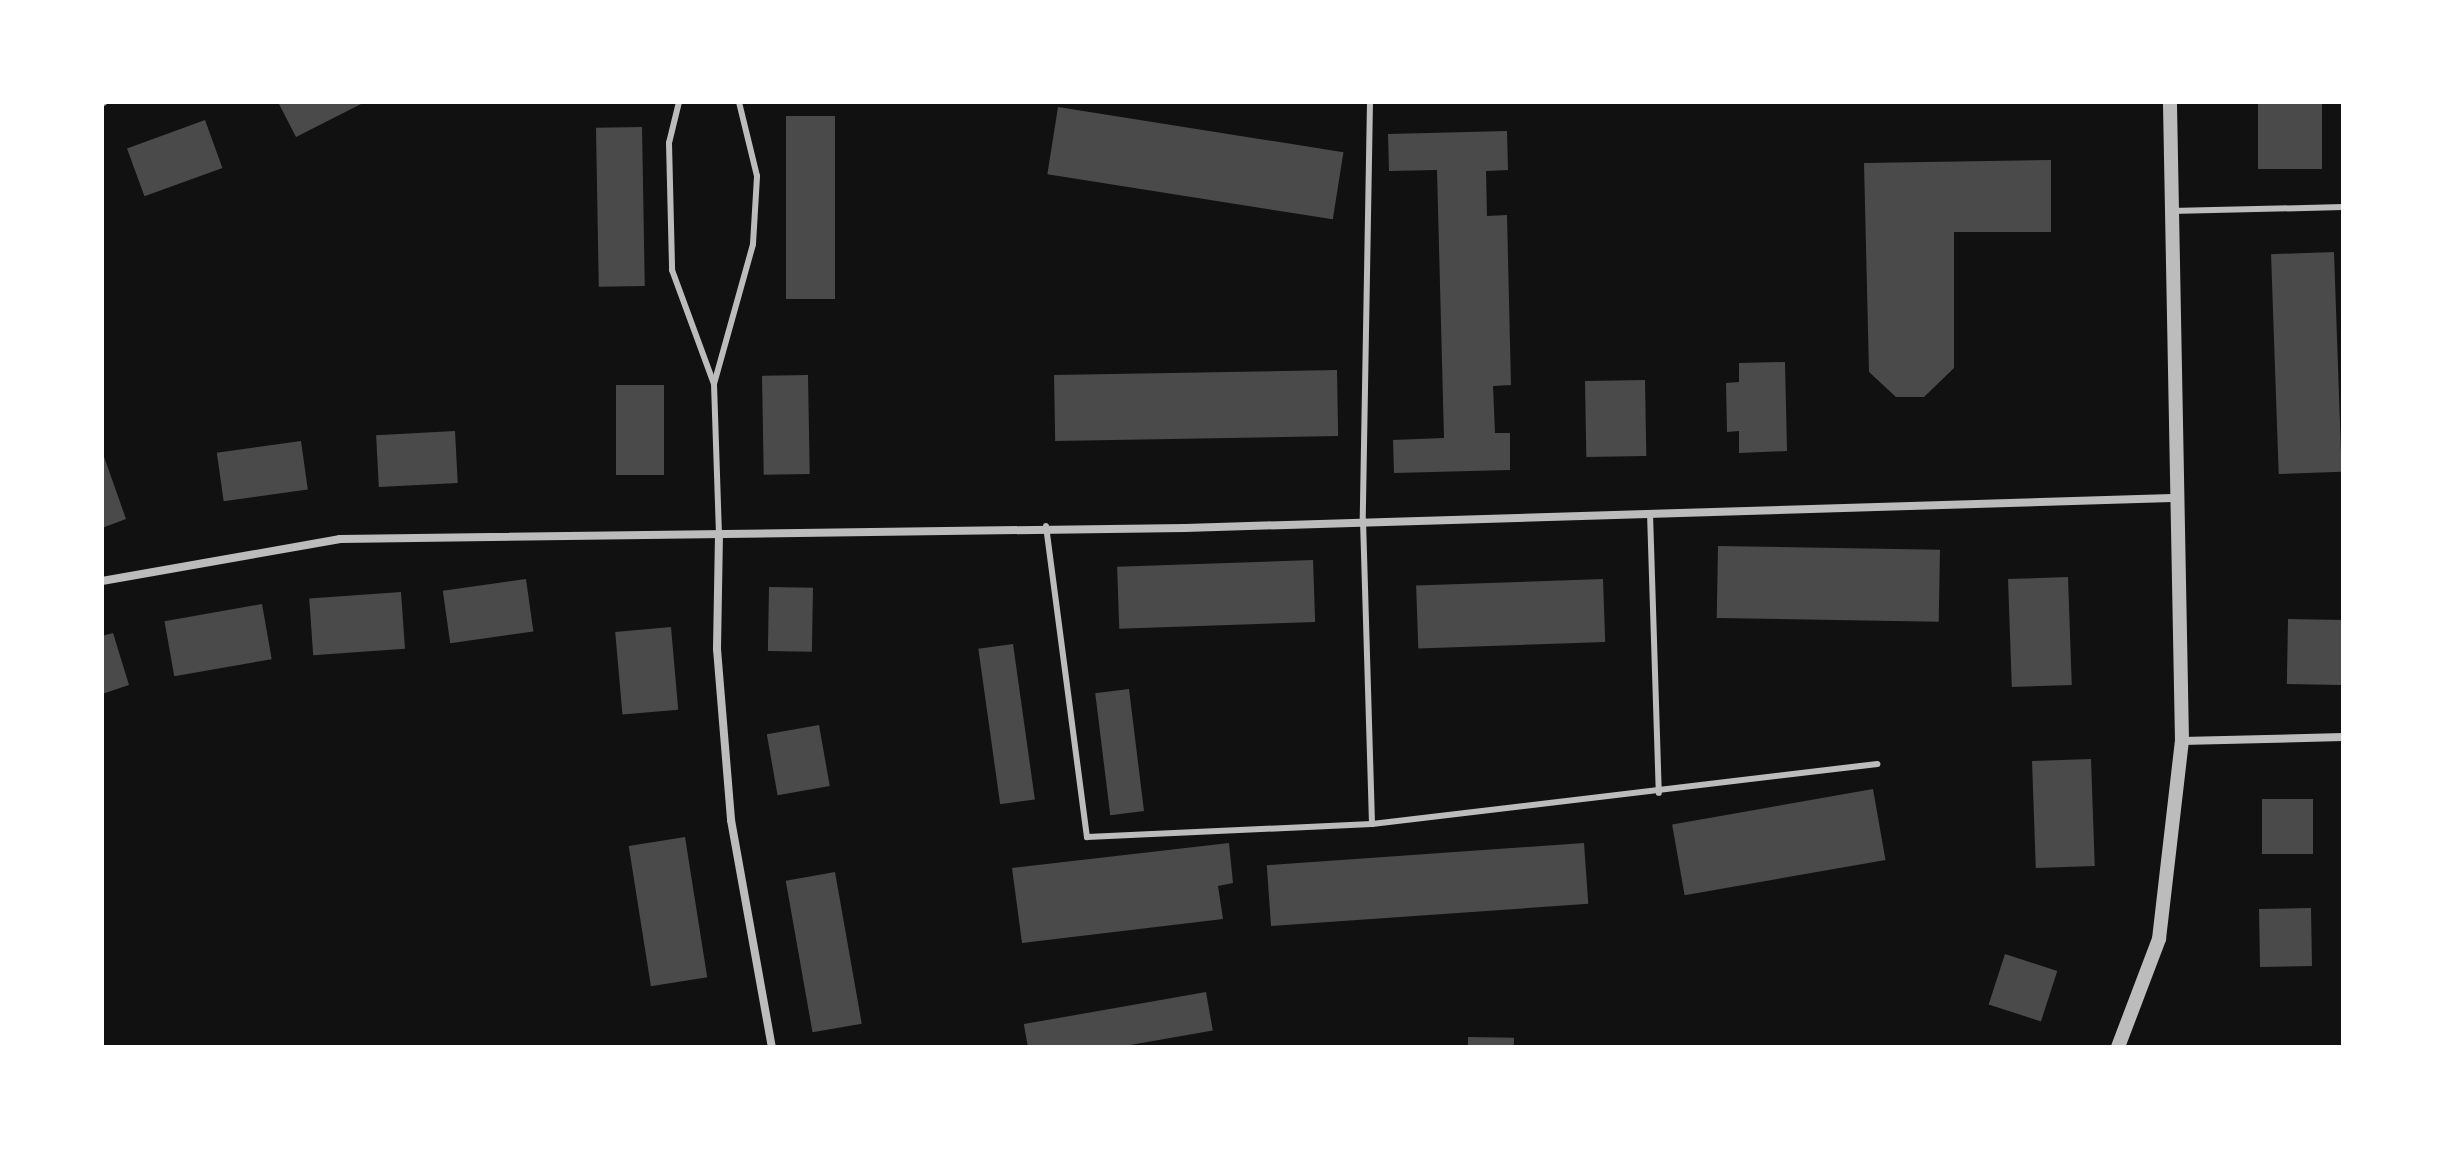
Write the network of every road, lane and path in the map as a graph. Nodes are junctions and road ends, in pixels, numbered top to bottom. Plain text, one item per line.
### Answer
1 (679, 102) edge
2 (739, 102) edge
3 (1370, 102) edge
4 (2170, 102) edge
5 (2343, 207) edge
6 (2171, 211) junction
7 (714, 384) junction
8 (2172, 498) junction
9 (1650, 513) junction
10 (1363, 520) junction
11 (1046, 526) junction
12 (719, 534) junction
13 (102, 581) edge
14 (2343, 737) edge
15 (2182, 741) junction
16 (1877, 764) dead end
17 (1659, 793) junction
18 (1372, 824) junction
19 (772, 1047) edge
20 (2118, 1047) edge

1 - 7 lane
2 - 7 lane
3 - 10 lane
4 - 6 street
5 - 6 lane
6 - 8 street
7 - 12 lane
8 - 9 street
8 - 15 street
9 - 10 street
9 - 17 lane
10 - 11 street
10 - 18 lane
11 - 12 street
11 - 18 lane
12 - 13 street
12 - 19 street
14 - 15 street
15 - 20 street
16 - 17 lane
17 - 18 lane

